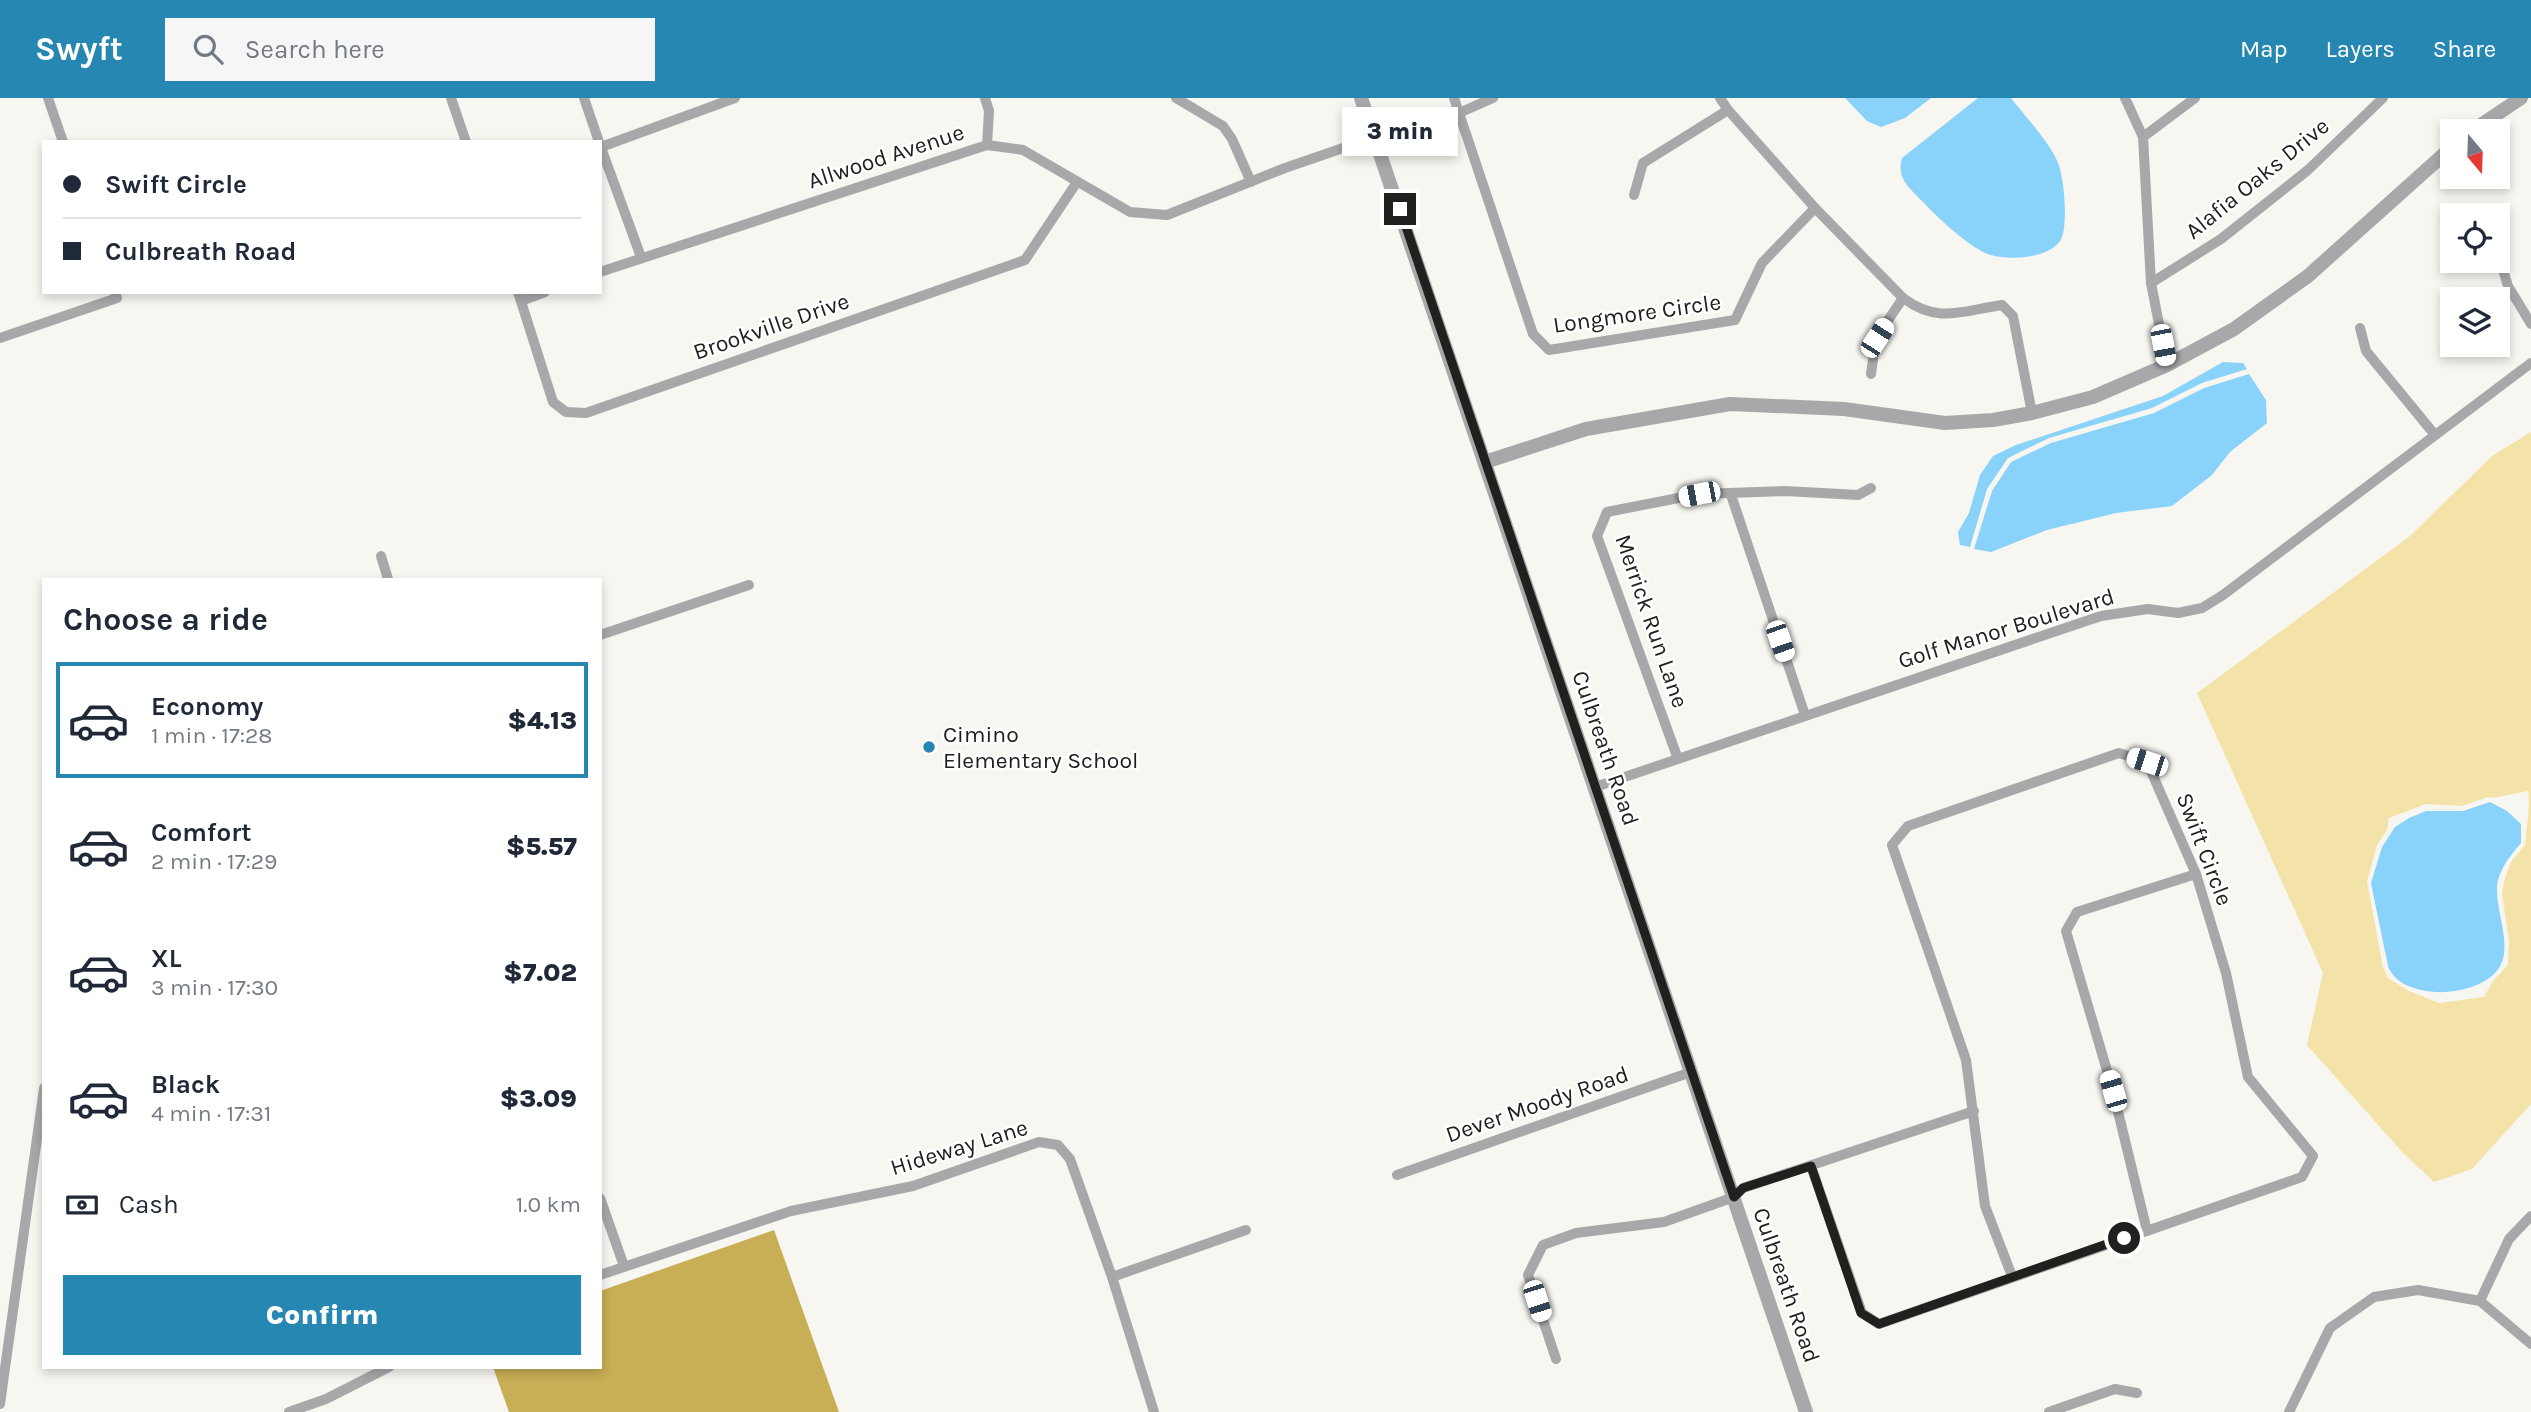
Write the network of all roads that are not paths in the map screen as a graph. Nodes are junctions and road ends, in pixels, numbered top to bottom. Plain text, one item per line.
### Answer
1 (48, 98) edge
2 (452, 98) edge
3 (584, 98) edge
4 (735, 98) edge
5 (985, 98) edge
6 (1176, 98) edge
7 (1361, 98) edge
8 (1454, 98) edge
9 (1493, 98) edge
10 (1720, 98) edge
11 (2125, 98) edge
12 (2195, 98) edge
13 (2383, 98) edge
14 (2521, 98) edge
15 (720, 100) edge
16 (1728, 110) junction
17 (1460, 113) junction
18 (2490, 119) edge
19 (1375, 137) junction
20 (2143, 137) junction
21 (62, 140) edge
22 (465, 140) edge
23 (598, 140) edge
24 (602, 144) edge
25 (987, 145) junction
26 (602, 150) edge
27 (2440, 158) edge
28 (1077, 182) junction
29 (1251, 182) junction
30 (1634, 195) dead end
31 (1815, 208) junction
32 (641, 257) junction
33 (602, 271) edge
34 (2504, 273) edge
35 (2151, 283) junction
36 (116, 294) edge
37 (519, 297) edge
38 (1902, 298) junction
39 (2531, 324) edge
40 (2360, 328) dead end
41 (0, 338) edge
42 (2531, 363) edge
43 (2167, 365) junction
44 (1871, 374) dead end
45 (2032, 413) junction
46 (2435, 435) junction
47 (1485, 462) junction
48 (1871, 488) dead end
49 (1731, 495) junction
50 (381, 556) dead end
51 (388, 578) edge
52 (749, 585) dead end
53 (602, 634) edge
54 (1805, 715) junction
55 (1678, 759) junction
56 (1595, 788) junction
57 (2196, 874) junction
58 (1691, 1072) junction
59 (42, 1102) edge
60 (1974, 1111) junction
61 (1811, 1166) junction
62 (1397, 1175) dead end
63 (1734, 1197) junction
64 (602, 1204) edge
65 (2531, 1216) edge
66 (1246, 1230) dead end
67 (2147, 1231) junction
68 (624, 1266) junction
69 (602, 1274) edge
70 (2012, 1276) junction
71 (1112, 1277) junction
72 (2480, 1301) junction
73 (2531, 1344) edge
74 (1556, 1359) dead end
75 (384, 1369) edge
76 (2137, 1393) dead end
77 (0, 1404) edge
78 (289, 1412) edge
79 (1154, 1412) edge
80 (1806, 1412) edge
81 (2049, 1412) edge
82 (2288, 1412) edge

1 - 21 street
2 - 22 street
3 - 23 street
4 - 15 street
5 - 25 street
6 - 29 street
7 - 19 street, Culbreath Road
8 - 17 street, Longmore Circle
9 - 17 street, Allwood Avenue
10 - 16 street
11 - 20 street
12 - 20 street
13 - 35 street, Alafia Oaks Drive
14 - 18 street
15 - 24 street
16 - 30 street
16 - 31 street
17 - 19 street, Allwood Avenue
17 - 31 street, Longmore Circle
19 - 29 street, Allwood Avenue
19 - 47 street, Culbreath Road
20 - 35 street
25 - 28 street, Allwood Avenue
25 - 32 street, Allwood Avenue
26 - 32 street
27 - 43 street
28 - 29 street, Allwood Avenue
28 - 37 street, Brookville Drive
31 - 38 street
32 - 33 street, Allwood Avenue
34 - 39 street
35 - 43 street
36 - 41 street
38 - 44 street
38 - 45 street
40 - 46 street
42 - 46 street, Golf Manor Boulevard
43 - 45 street
45 - 47 street
46 - 54 street, Golf Manor Boulevard
47 - 56 street, Culbreath Road
48 - 49 street, Merrick Run Lane
49 - 54 street
49 - 55 street, Merrick Run Lane
50 - 51 street
52 - 53 street
54 - 55 street, Golf Manor Boulevard
55 - 56 street, Golf Manor Boulevard
56 - 58 street, Culbreath Road
57 - 60 street, Swift Circle
57 - 67 street
57 - 67 street, Swift Circle
58 - 62 street, Dever Moody Road
58 - 63 street, Culbreath Road
59 - 77 street
60 - 61 street
60 - 70 street, Swift Circle
61 - 63 street
61 - 70 street, Swift Circle
63 - 74 street
63 - 80 street, Culbreath Road
64 - 68 street
65 - 72 street
66 - 71 street
67 - 70 street, Swift Circle
68 - 69 street, Hideway Lane
68 - 71 street, Hideway Lane
71 - 79 street, Hideway Lane
72 - 73 street
72 - 82 street
75 - 78 street
76 - 81 street

